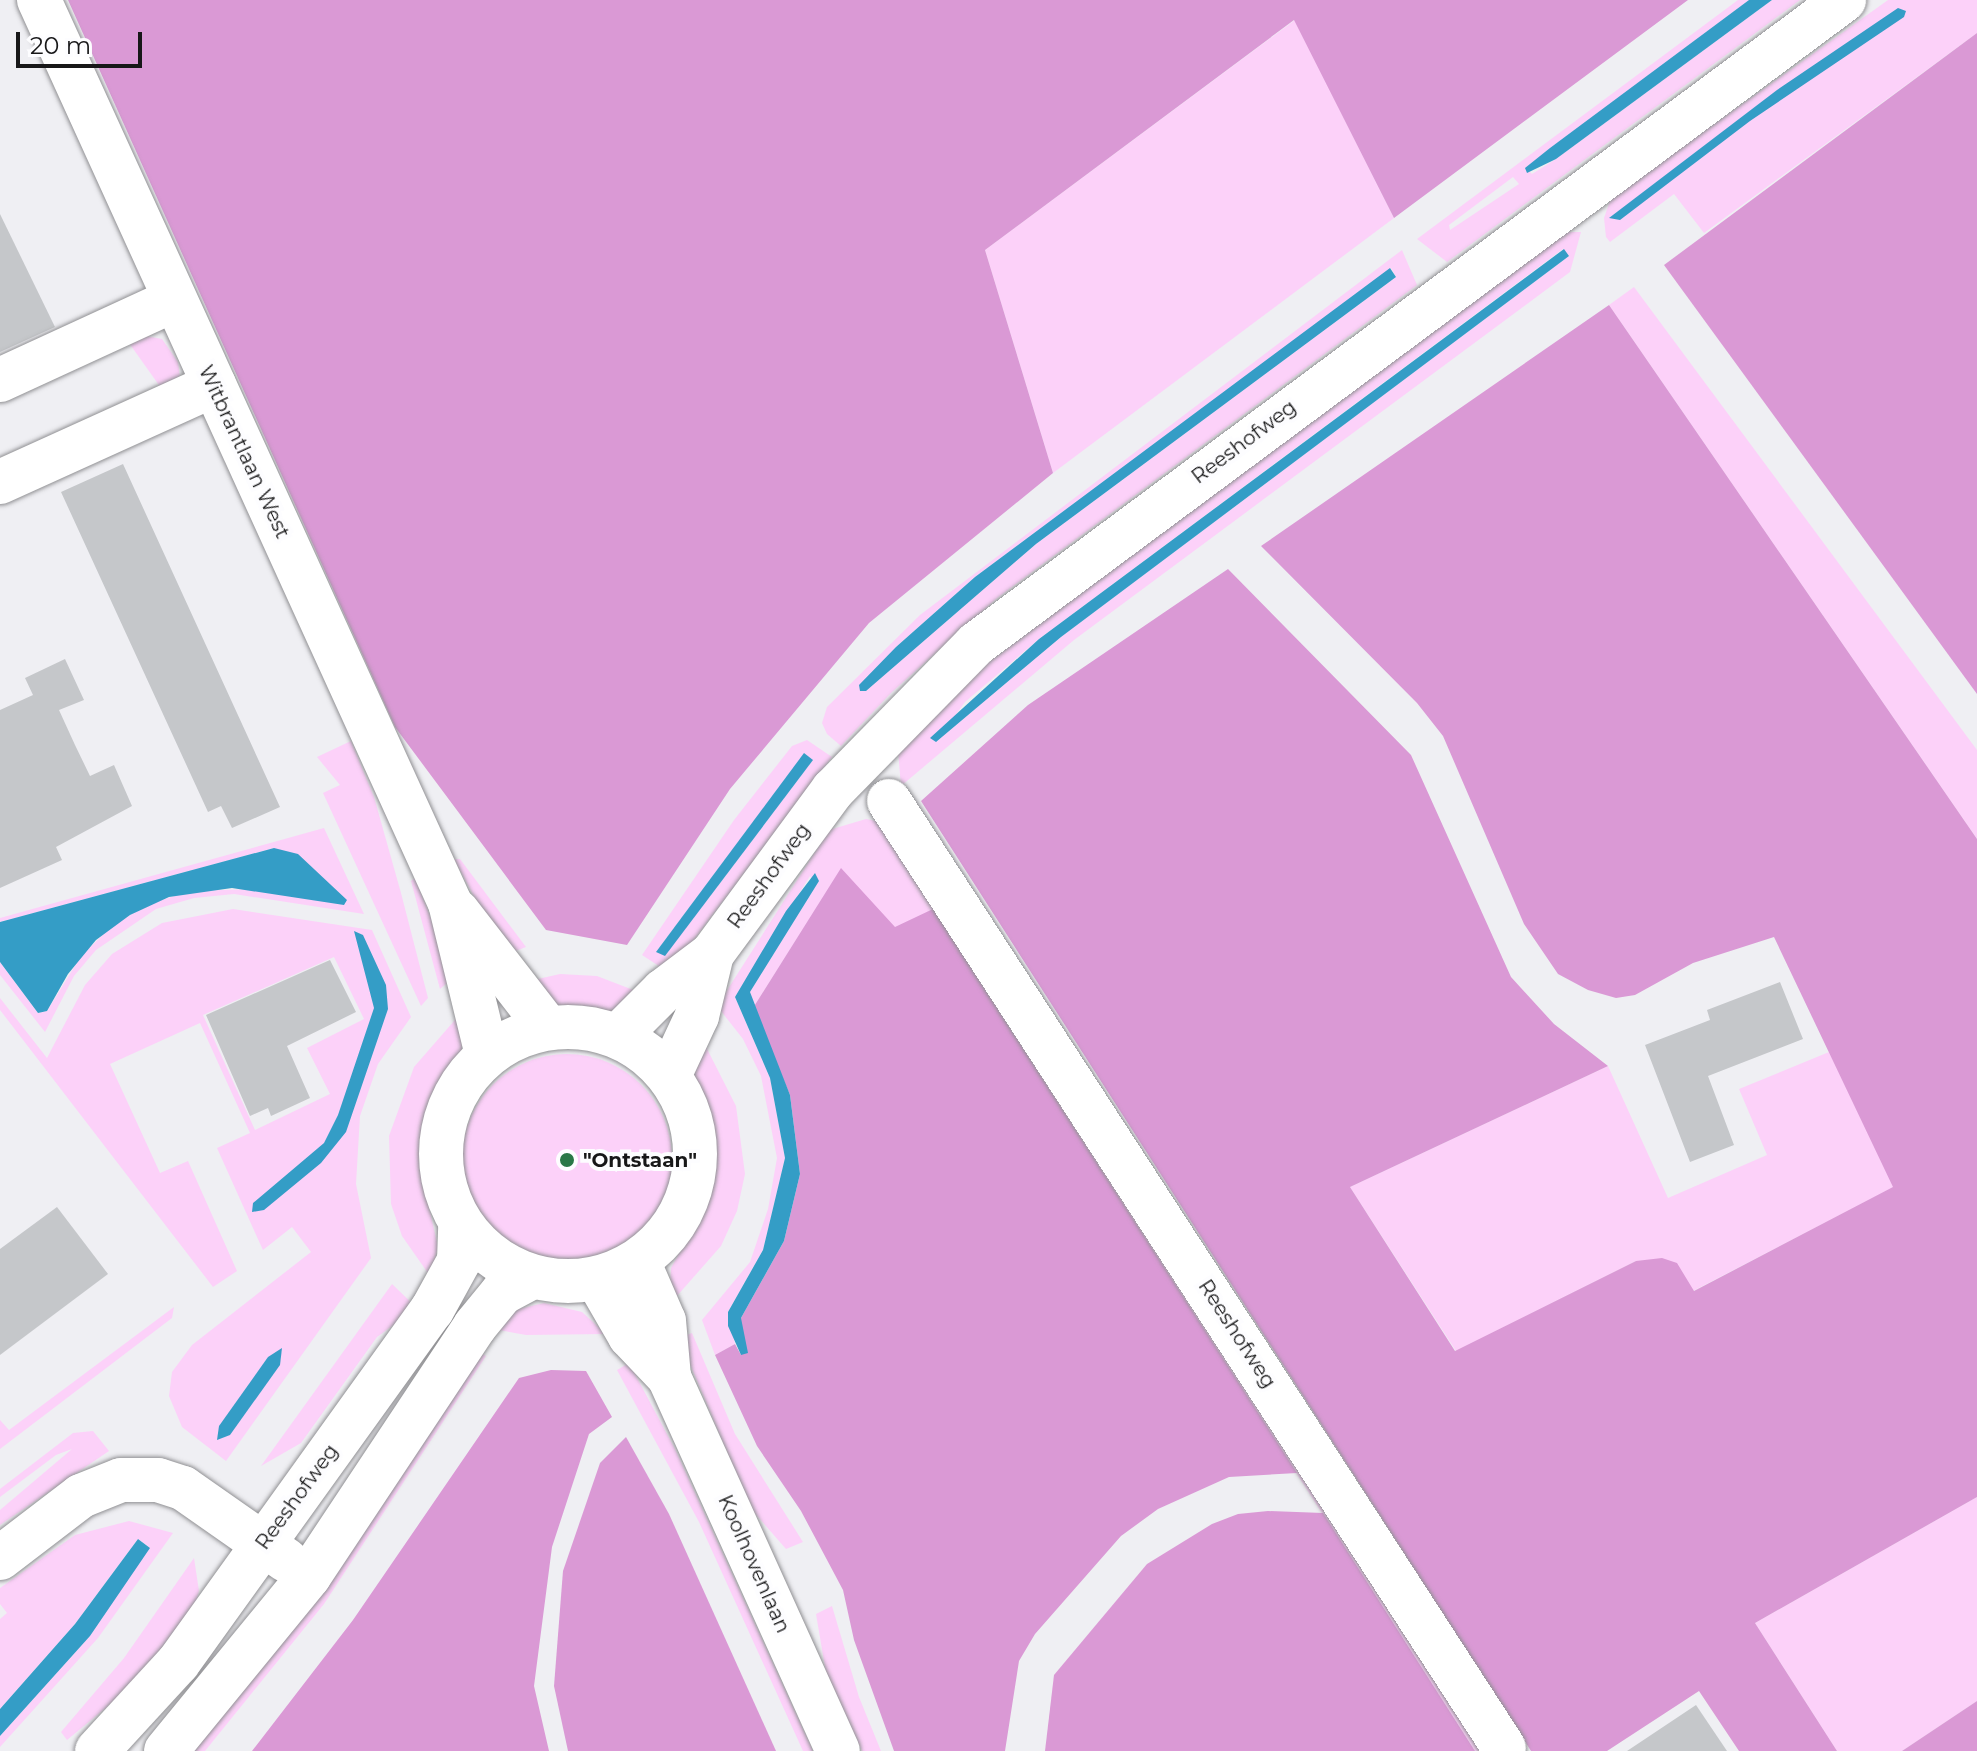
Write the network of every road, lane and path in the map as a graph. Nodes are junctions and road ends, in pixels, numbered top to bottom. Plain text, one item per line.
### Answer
1 (39, 0) edge
2 (1844, 0) edge
3 (174, 300) junction
4 (0, 380) edge
5 (214, 385) junction
6 (0, 482) edge
7 (889, 801) dead end
8 (450, 903) junction
9 (712, 954) junction
10 (547, 1027) junction
11 (618, 1036) junction
12 (487, 1055) junction
13 (669, 1076) junction
14 (460, 1224) junction
15 (638, 1261) junction
16 (532, 1277) junction
17 (597, 1279) junction
18 (669, 1377) junction
19 (263, 1545) junction
20 (0, 1558) edge
21 (309, 1576) junction
22 (1504, 1748) dead end
23 (97, 1751) edge
24 (166, 1751) edge
25 (838, 1751) edge

1 - 3 street, Witbrantlaan West
2 - 9 street, Reeshofweg
3 - 4 street
3 - 5 street, Witbrantlaan West
5 - 6 street
5 - 8 street, Witbrantlaan West
7 - 22 street, Reeshofweg
8 - 10 street, Witbrantlaan West
8 - 12 street, Witbrantlaan West
9 - 11 street, Reeshofweg
9 - 13 street, Reeshofweg
10 - 11 street
10 - 12 street
11 - 13 street
12 - 14 street
13 - 15 street
14 - 16 street
14 - 19 street, Reeshofweg
15 - 17 street
15 - 18 street, Koolhovenlaan
16 - 17 street
16 - 21 street
17 - 18 street, Koolhovenlaan
18 - 25 street, Koolhovenlaan
19 - 20 street
19 - 21 street
19 - 23 street, Reeshofweg
21 - 24 street

